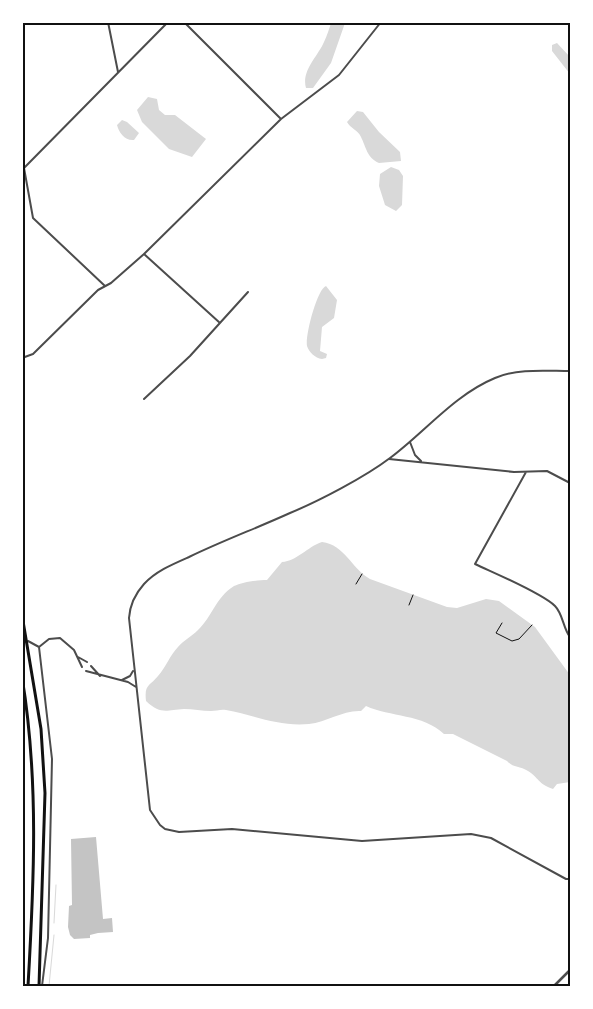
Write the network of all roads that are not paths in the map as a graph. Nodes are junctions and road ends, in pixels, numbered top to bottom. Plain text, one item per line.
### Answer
1 (108, 22) edge
2 (168, 22) edge
3 (184, 22) edge
4 (381, 22) edge
5 (118, 72) junction
6 (281, 119) junction
7 (144, 254) junction
8 (105, 286) junction
9 (248, 292) dead end
10 (220, 323) junction
11 (22, 358) edge
12 (570, 371) edge
13 (144, 399) dead end
14 (410, 442) junction
15 (389, 459) junction
16 (422, 462) junction
17 (526, 472) junction
18 (570, 483) edge
19 (22, 615) edge
20 (570, 637) edge
21 (28, 641) junction
22 (39, 647) junction
23 (78, 657) junction
24 (87, 662) dead end
25 (91, 666) dead end
26 (82, 667) dead end
27 (134, 669) junction
28 (86, 671) dead end
29 (100, 676) junction
30 (22, 677) edge
31 (122, 680) junction
32 (136, 687) junction
33 (570, 879) edge
34 (570, 970) edge
35 (28, 986) edge
36 (41, 986) edge
37 (554, 986) edge

1 - 5 street
2 - 5 street
3 - 6 street
4 - 6 street
5 - 8 street
6 - 7 street
7 - 8 street
7 - 10 street
8 - 11 street
9 - 10 street
10 - 13 street
12 - 14 street
14 - 15 street
14 - 16 street
15 - 16 street
15 - 27 street
16 - 17 street
17 - 18 street
17 - 20 street
19 - 21 highway
21 - 22 street
21 - 36 highway
22 - 23 street
22 - 36 street
23 - 24 street
23 - 26 street
25 - 29 street
27 - 31 street
27 - 32 street
28 - 29 street
29 - 31 street
30 - 35 highway
31 - 32 street
32 - 33 street
34 - 37 street

